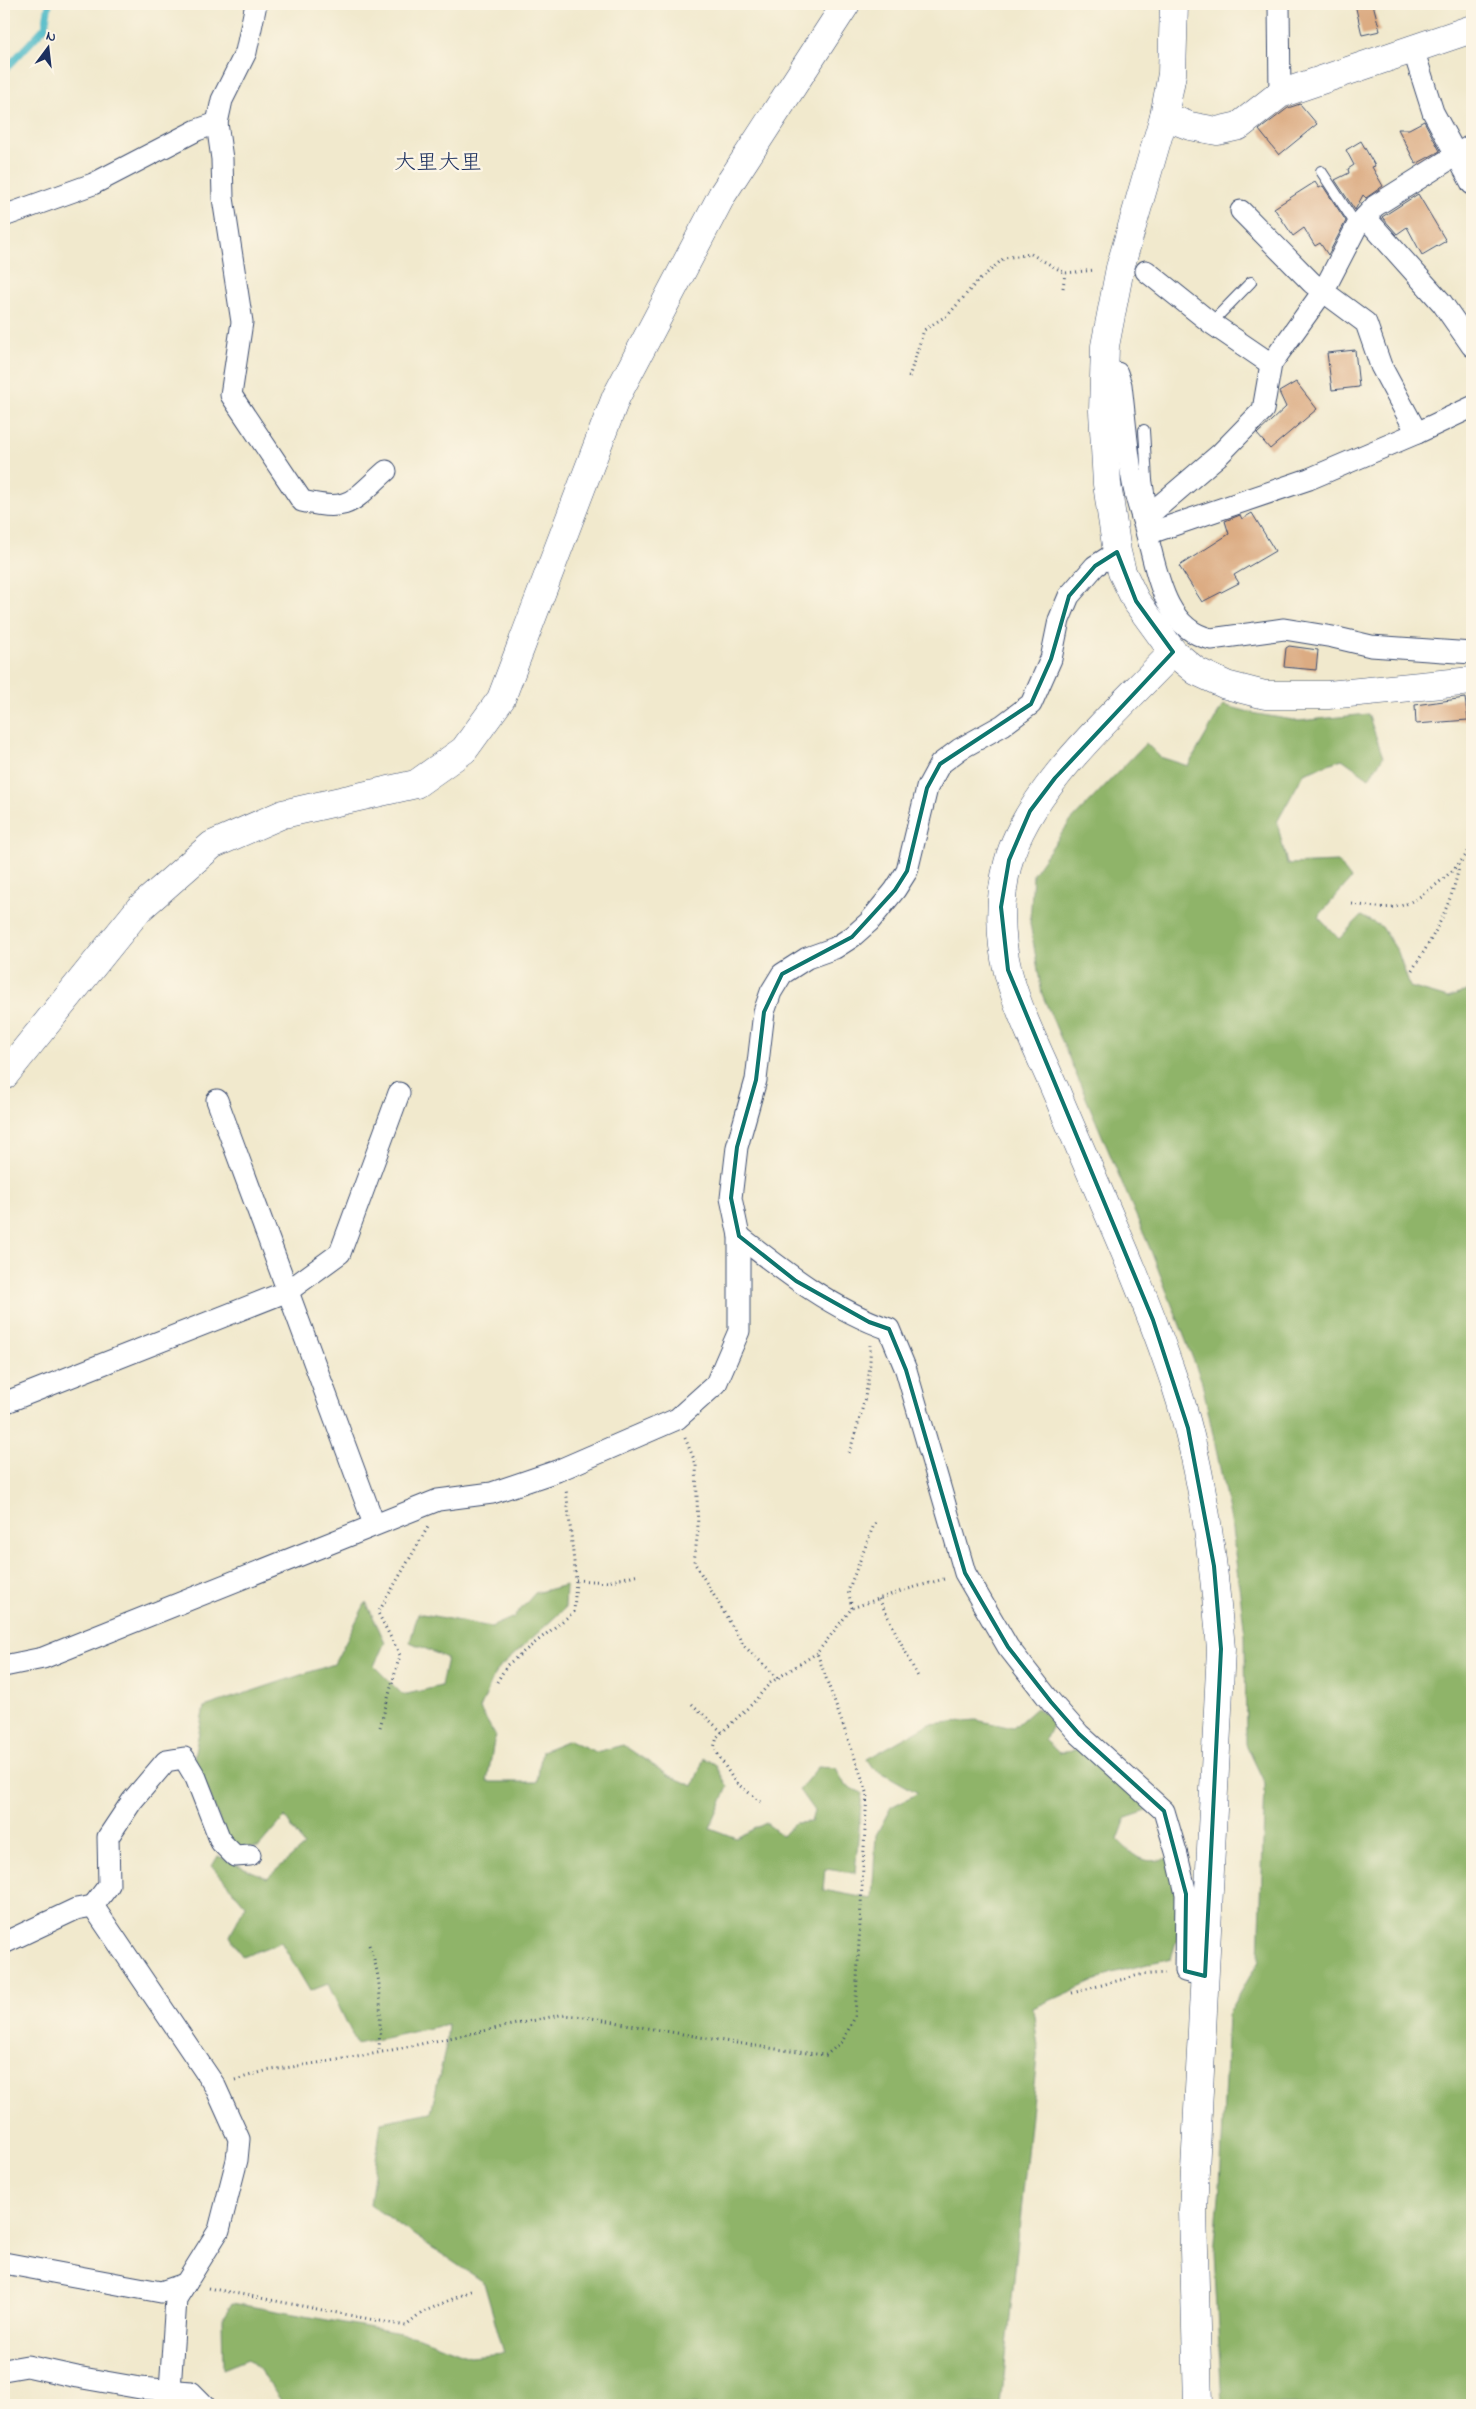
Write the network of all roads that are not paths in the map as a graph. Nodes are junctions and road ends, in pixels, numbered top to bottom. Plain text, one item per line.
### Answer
1 (256, 4) edge
2 (846, 4) edge
3 (1174, 4) edge
4 (1279, 4) edge
5 (1472, 29) edge
6 (1414, 49) junction
7 (1280, 94) junction
8 (1164, 116) junction
9 (216, 123) junction
10 (1465, 150) edge
11 (1321, 171) dead end
12 (1472, 184) edge
13 (1241, 211) dead end
14 (4, 216) edge
15 (1361, 222) junction
16 (1133, 269) junction
17 (1251, 282) dead end
18 (1324, 290) junction
19 (1211, 322) junction
20 (1472, 346) edge
21 (1271, 364) junction
22 (1104, 372) junction
23 (1472, 407) edge
24 (1144, 430) dead end
25 (1417, 433) junction
26 (386, 471) dead end
27 (1147, 521) junction
28 (1117, 552) junction
29 (1172, 652) junction
30 (1472, 653) edge
31 (1472, 681) edge
32 (4, 1076) edge
33 (398, 1093) dead end
34 (217, 1100) dead end
35 (740, 1236) junction
36 (288, 1291) junction
37 (4, 1403) edge
38 (374, 1524) junction
39 (4, 1666) edge
40 (250, 1855) dead end
41 (93, 1906) junction
42 (4, 1943) edge
43 (1195, 1973) junction
44 (4, 2263) edge
45 (185, 2284) junction
46 (4, 2370) edge
47 (169, 2397) edge
48 (204, 2405) edge
49 (1198, 2405) edge

1 - 9 street
2 - 32 street
3 - 8 street
4 - 7 street
5 - 6 street
6 - 7 street
6 - 10 street
7 - 8 street
8 - 16 street
9 - 14 street
9 - 26 street
10 - 12 street
10 - 15 street
11 - 15 lane
13 - 18 street
15 - 18 street
15 - 20 street
16 - 19 street
16 - 22 street
17 - 19 lane
18 - 21 street
18 - 25 street
19 - 21 street
21 - 27 street
22 - 27 street
22 - 28 street
23 - 25 street
24 - 27 lane
25 - 27 street
27 - 30 street
28 - 29 street
28 - 35 street
29 - 31 street
29 - 43 street
33 - 36 street
34 - 36 street
35 - 38 street
35 - 43 street
36 - 37 street
36 - 38 street
38 - 39 street
40 - 41 street
41 - 42 street
41 - 45 street
43 - 49 street
44 - 45 street
45 - 47 street
46 - 47 street
47 - 48 street

